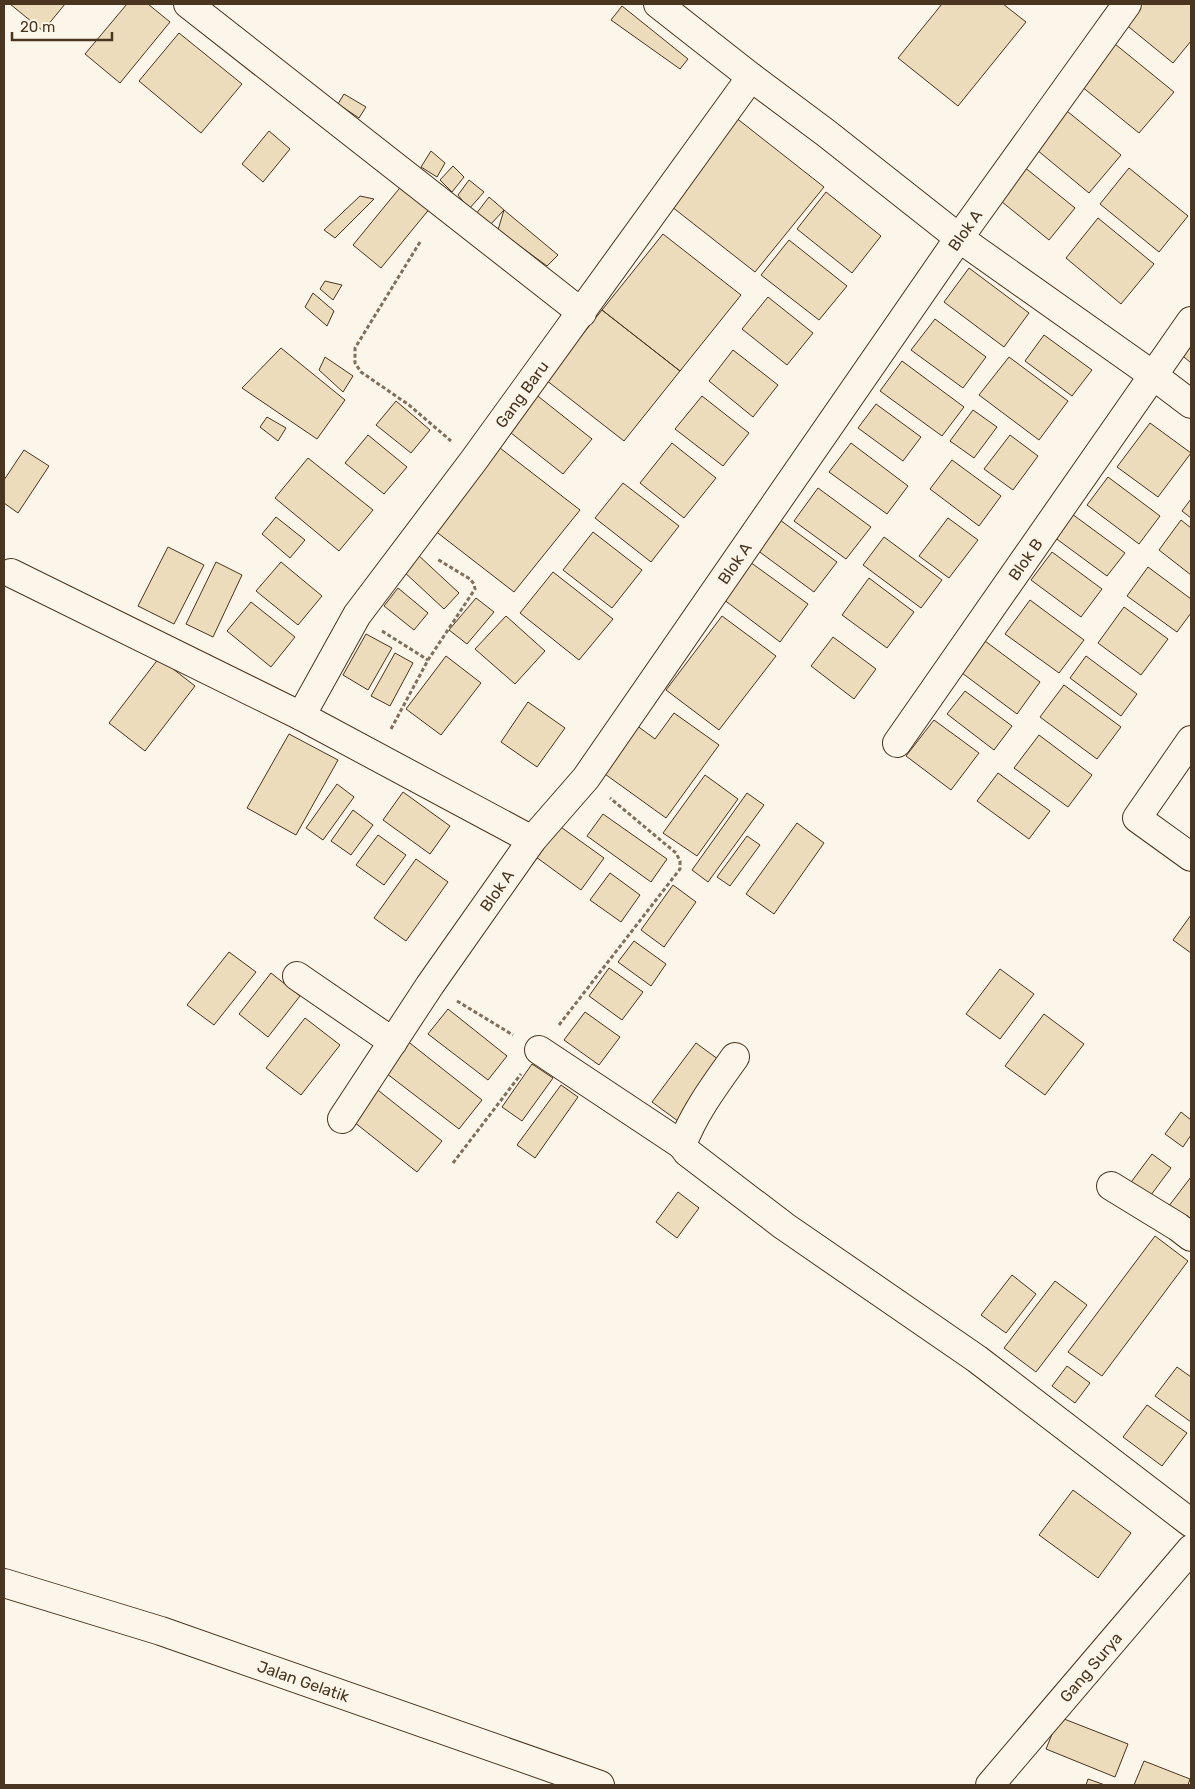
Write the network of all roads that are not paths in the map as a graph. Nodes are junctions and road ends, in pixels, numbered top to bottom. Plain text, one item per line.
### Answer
1 (188, 4) edge
2 (658, 4) edge
3 (1127, 4) edge
4 (750, 77) junction
5 (959, 238) junction
6 (582, 313) junction
7 (1191, 321) edge
8 (1154, 376) junction
9 (1191, 404) edge
10 (11, 572) dead end
11 (300, 716) junction
12 (1191, 740) edge
13 (897, 743) dead end
14 (532, 840) junction
15 (1191, 857) edge
16 (297, 976) dead end
17 (393, 1042) junction
18 (539, 1050) road end
19 (735, 1057) dead end
20 (342, 1119) dead end
21 (682, 1145) junction
22 (1111, 1186) dead end
23 (1191, 1237) edge
24 (1191, 1523) edge
25 (1191, 1549) edge
26 (4, 1583) edge
27 (600, 1785) edge
28 (990, 1785) edge

1 - 6 street
2 - 4 street
3 - 5 street, Blok A
4 - 5 street
4 - 6 street, Gang Baru
5 - 8 street
5 - 14 street, Blok A
6 - 11 street, Gang Baru
7 - 8 street, Blok B
8 - 9 street
8 - 13 street, Blok B
10 - 11 street
11 - 14 street
12 - 15 street
14 - 17 street, Blok A
16 - 17 street
17 - 20 street, Blok A
18 - 21 street
19 - 21 street
21 - 24 street
22 - 23 street
25 - 28 street, Gang Surya
26 - 27 street, Jalan Gelatik

